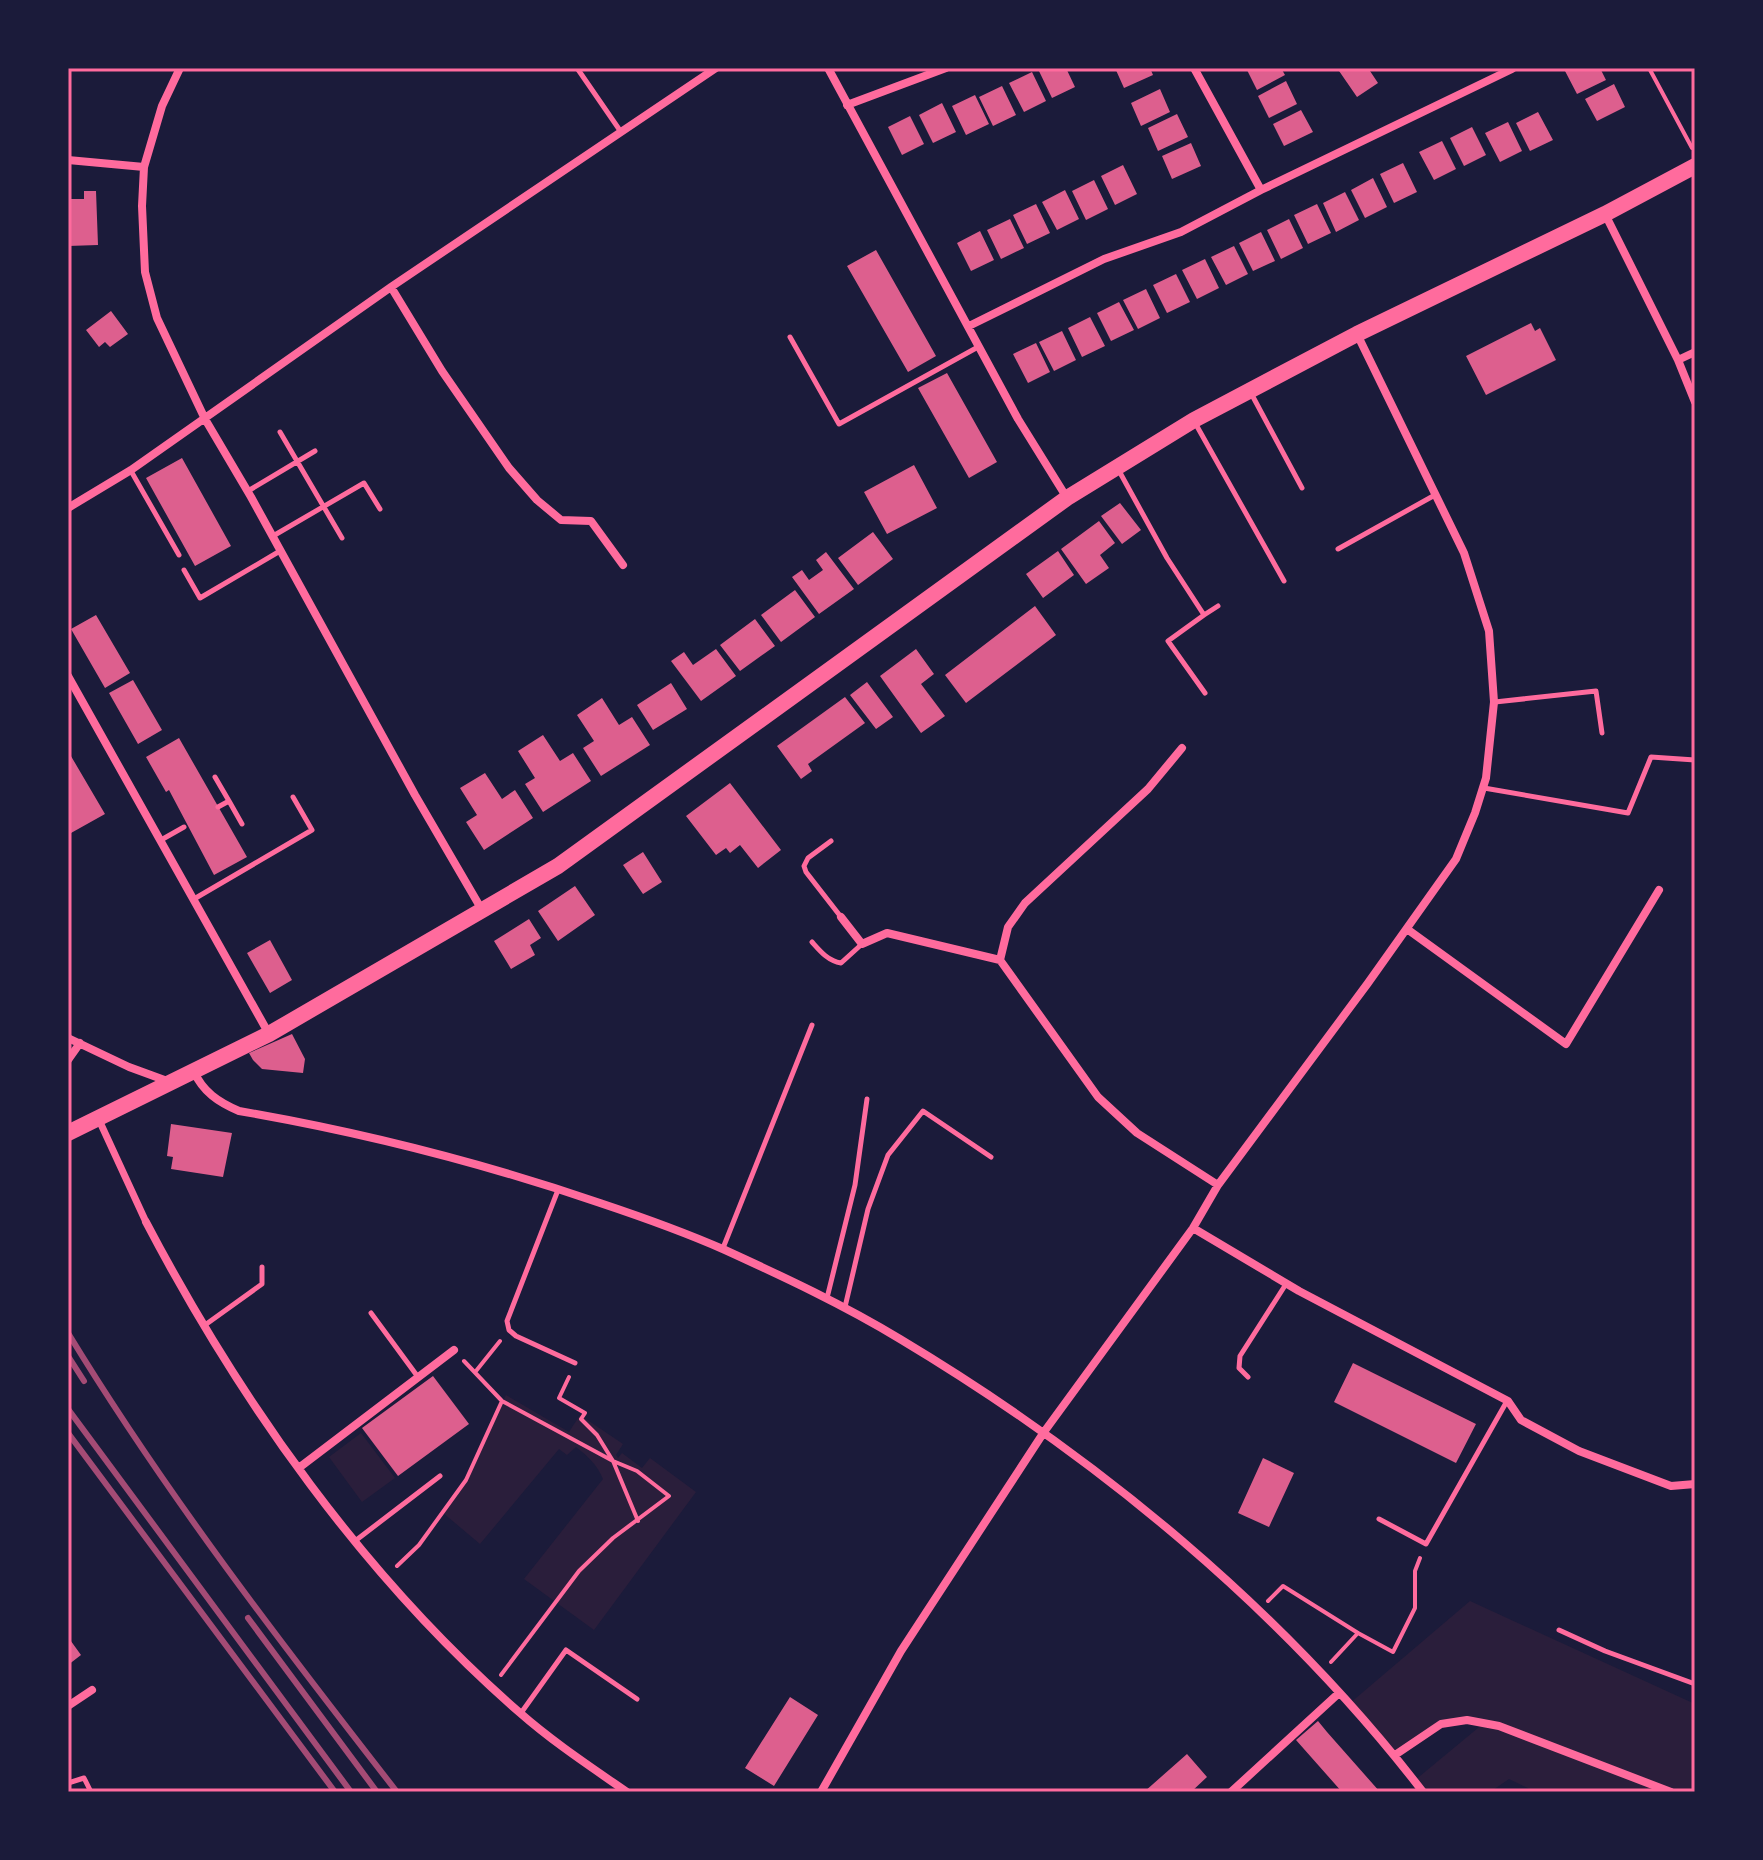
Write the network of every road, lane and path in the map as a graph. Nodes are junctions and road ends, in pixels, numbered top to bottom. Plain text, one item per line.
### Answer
1 (180, 68) edge
2 (577, 68) edge
3 (716, 68) edge
4 (828, 68) edge
5 (946, 68) edge
6 (1194, 68) edge
7 (1649, 68) edge
8 (1512, 69) edge
9 (847, 105) junction
10 (622, 133) junction
11 (1695, 154) edge
12 (68, 160) edge
13 (1695, 166) edge
14 (144, 167) junction
15 (1261, 190) junction
16 (1605, 214) junction
17 (391, 287) junction
18 (969, 326) junction
19 (1357, 334) junction
20 (790, 337) dead end
21 (979, 346) junction
22 (1695, 352) edge
23 (1678, 360) junction
24 (1249, 390) junction
25 (1695, 402) edge
26 (205, 419) junction
27 (1194, 420) junction
28 (280, 432) dead end
29 (315, 451) dead end
30 (297, 461) junction
31 (1117, 468) junction
32 (131, 470) junction
33 (1302, 488) dead end
34 (248, 491) junction
35 (1435, 495) junction
36 (1067, 498) junction
37 (324, 507) junction
38 (68, 508) edge
39 (380, 509) dead end
40 (272, 537) junction
41 (342, 538) dead end
42 (1338, 549) dead end
43 (280, 551) junction
44 (179, 555) dead end
45 (623, 565) dead end
46 (184, 570) dead end
47 (1284, 581) dead end
48 (1218, 606) dead end
49 (1204, 615) junction
50 (68, 676) edge
51 (1205, 693) dead end
52 (1494, 702) junction
53 (1602, 733) dead end
54 (1182, 748) dead end
55 (1695, 760) edge
56 (215, 777) dead end
57 (1483, 787) junction
58 (293, 797) dead end
59 (229, 801) junction
60 (218, 807) dead end
61 (242, 824) dead end
62 (184, 827) dead end
63 (160, 840) junction
64 (831, 841) dead end
65 (1659, 890) dead end
66 (193, 900) junction
67 (483, 911) junction
68 (841, 917) joint
69 (1407, 929) junction
70 (812, 942) dead end
71 (862, 944) junction
72 (1000, 960) junction
73 (812, 1025) dead end
74 (269, 1034) junction
75 (68, 1038) edge
76 (80, 1043) junction
77 (68, 1060) edge
78 (193, 1070) junction
79 (170, 1082) junction
80 (867, 1099) dead end
81 (99, 1120) junction
82 (68, 1133) edge
83 (991, 1157) dead end
84 (1218, 1185) junction
85 (559, 1189) junction
86 (146, 1222) joint
87 (1193, 1228) junction
88 (722, 1249) junction
89 (262, 1267) dead end
90 (1286, 1283) junction
91 (827, 1298) junction
92 (845, 1308) junction
93 (371, 1313) dead end
94 (204, 1326) junction
95 (509, 1330) junction
96 (454, 1350) joint
97 (575, 1363) joint
98 (475, 1372) junction
99 (418, 1377) junction
100 (1248, 1377) dead end
101 (502, 1401) junction
102 (1508, 1401) junction
103 (1044, 1432) junction
104 (613, 1461) junction
105 (300, 1467) junction
106 (440, 1476) dead end
107 (1695, 1484) edge
108 (1379, 1519) dead end
109 (638, 1521) junction
110 (355, 1541) junction
111 (1426, 1544) junction
112 (385, 1577) junction
113 (1258, 1612) junction
114 (1559, 1630) dead end
115 (1358, 1633) junction
116 (1320, 1673) junction
117 (1695, 1684) edge
118 (493, 1687) junction
119 (92, 1690) dead end
120 (1339, 1693) junction
121 (637, 1699) dead end
122 (68, 1706) edge
123 (520, 1713) junction
124 (1395, 1755) junction
125 (68, 1783) edge
126 (91, 1792) edge
127 (627, 1792) edge
128 (821, 1792) edge
129 (1231, 1792) edge
130 (1423, 1792) edge
131 (1671, 1792) edge

1 - 14 street
2 - 10 lane
3 - 10 street
4 - 9 street
5 - 9 street
6 - 15 street
7 - 11 path
8 - 15 street
9 - 18 street
10 - 17 street
12 - 14 street
13 - 16 main road
14 - 26 street
15 - 18 street
16 - 19 main road
16 - 23 street
17 - 26 street
17 - 45 street
18 - 21 street
19 - 24 main road
19 - 35 street
20 - 21 lane
21 - 36 street
22 - 23 street
23 - 25 street
24 - 27 main road
24 - 33 lane
26 - 32 street
26 - 34 street
27 - 31 main road
27 - 47 lane
28 - 30 lane
29 - 30 lane
30 - 34 lane
30 - 37 lane
31 - 36 main road
31 - 49 lane
32 - 38 street
32 - 44 lane
34 - 40 street
35 - 42 lane
35 - 52 street
36 - 67 main road
37 - 39 lane
37 - 40 lane
37 - 41 lane
40 - 43 street
43 - 46 lane
43 - 67 street
48 - 49 lane
49 - 51 lane
50 - 63 street
52 - 53 lane
52 - 57 street
54 - 72 street
55 - 57 lane
56 - 59 lane
57 - 69 street
58 - 66 lane
59 - 60 lane
59 - 61 lane
62 - 63 lane
63 - 66 street
64 - 68 lane
65 - 69 street
66 - 74 street
67 - 74 main road
68 - 71 street
69 - 84 street
70 - 71 lane
71 - 72 street
72 - 84 street
73 - 88 lane
74 - 78 main road
75 - 76 street
76 - 77 street
76 - 79 street
78 - 79 main road
78 - 85 street
79 - 81 main road
80 - 91 lane
81 - 82 main road
81 - 86 street
83 - 92 lane
84 - 87 street
85 - 88 street
85 - 95 lane
86 - 94 street
87 - 90 street
87 - 103 street
88 - 91 street
89 - 94 lane
90 - 100 lane
90 - 102 street
91 - 92 street
92 - 103 street
93 - 99 lane
94 - 105 street
95 - 97 lane
95 - 98 path
96 - 98 path
96 - 99 street
97 - 104 path
98 - 101 path
99 - 105 street
101 - 104 path
101 - 112 path
102 - 107 street
102 - 111 lane
103 - 113 street
103 - 128 street
104 - 109 path
104 - 109 path
105 - 110 street
106 - 110 lane
108 - 111 lane
109 - 118 path
110 - 112 street
111 - 115 path
112 - 118 street
113 - 115 path
113 - 116 street
114 - 117 lane
115 - 116 path
116 - 120 street
118 - 123 street
119 - 122 street
120 - 124 street
120 - 129 street
121 - 123 lane
123 - 127 street
124 - 130 street
124 - 131 street
125 - 126 lane

